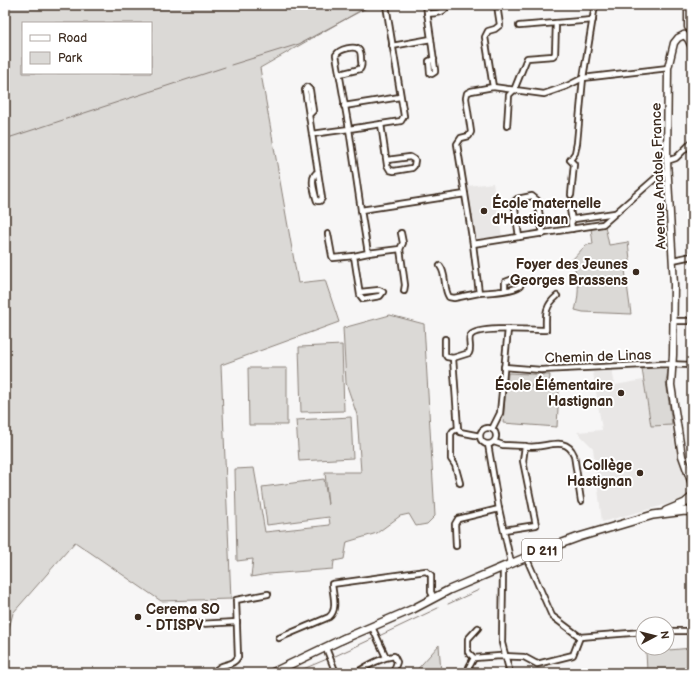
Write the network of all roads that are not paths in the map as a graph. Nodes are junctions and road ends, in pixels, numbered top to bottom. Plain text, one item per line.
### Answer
1 (386, 5) edge
2 (426, 5) edge
3 (447, 5) edge
4 (497, 5) edge
5 (595, 5) edge
6 (688, 5) edge
7 (427, 14) junction
8 (593, 20) junction
9 (556, 23) junction
10 (519, 26) dead end
11 (690, 27) edge
12 (688, 37) edge
13 (431, 39) junction
14 (392, 46) junction
15 (692, 47) edge
16 (434, 59) dead end
17 (668, 68) junction
18 (340, 74) junction
19 (583, 78) junction
20 (493, 87) junction
21 (514, 90) junction
22 (400, 97) junction
23 (344, 106) junction
24 (309, 115) junction
25 (381, 124) junction
26 (507, 126) dead end
27 (349, 129) junction
28 (312, 134) junction
29 (692, 142) edge
30 (387, 160) junction
31 (667, 160) junction
32 (668, 171) junction
33 (318, 172) junction
34 (465, 194) junction
35 (571, 195) dead end
36 (569, 203) dead end
37 (361, 210) junction
38 (615, 213) junction
39 (572, 221) junction
40 (572, 229) junction
41 (401, 233) dead end
42 (328, 234) dead end
43 (543, 234) junction
44 (519, 238) junction
45 (473, 244) junction
46 (400, 249) junction
47 (368, 253) junction
48 (354, 256) junction
49 (692, 256) edge
50 (673, 260) junction
51 (440, 266) dead end
52 (504, 290) dead end
53 (404, 291) dead end
54 (360, 292) dead end
55 (479, 294) junction
56 (557, 296) dead end
57 (674, 321) junction
58 (692, 321) edge
59 (508, 329) junction
60 (445, 339) dead end
61 (453, 358) junction
62 (673, 364) junction
63 (692, 365) edge
64 (504, 367) junction
65 (458, 429) junction
66 (492, 429) junction
67 (480, 436) junction
68 (494, 442) junction
69 (488, 444) junction
70 (525, 446) junction
71 (692, 476) edge
72 (460, 483) dead end
73 (692, 484) edge
74 (691, 497) edge
75 (581, 501) dead end
76 (499, 509) junction
77 (692, 511) edge
78 (662, 513) junction
79 (504, 530) junction
80 (456, 546) dead end
81 (526, 557) junction
82 (511, 563) junction
83 (502, 567) junction
84 (268, 594) dead end
85 (430, 599) junction
86 (237, 622) junction
87 (180, 625) dead end
88 (372, 627) junction
89 (478, 628) dead end
90 (675, 631) edge
91 (692, 631) edge
92 (635, 633) edge
93 (580, 637) junction
94 (279, 638) dead end
95 (341, 640) junction
96 (326, 648) junction
97 (386, 657) junction
98 (505, 657) junction
99 (474, 658) junction
100 (214, 673) edge
101 (272, 673) edge
102 (336, 673) edge
103 (356, 673) edge
104 (393, 673) edge
105 (470, 673) edge
106 (510, 673) edge

1 - 14 street
2 - 7 street
3 - 7 street
4 - 20 street
5 - 8 street
6 - 11 street
7 - 13 street
8 - 9 street
8 - 19 street
9 - 10 street
9 - 21 street
11 - 12 street, Avenue Anatole France
12 - 15 street
12 - 17 street, Avenue Anatole France
13 - 14 street
13 - 16 street
14 - 22 street
17 - 19 street
17 - 31 street, Avenue Anatole France
18 - 18 street
18 - 23 street
19 - 21 street
19 - 35 street
20 - 21 street
20 - 34 street
21 - 26 street
22 - 23 street
22 - 25 street
23 - 27 street
24 - 24 street
24 - 28 street
25 - 27 street
25 - 30 street
27 - 28 street
27 - 37 street
28 - 33 street
29 - 31 street
30 - 30 street
31 - 32 street, Avenue Anatole France
32 - 38 street
32 - 50 street, Avenue Anatole France
33 - 33 street
34 - 37 street
34 - 45 street
36 - 39 street
37 - 47 street
38 - 39 street
38 - 40 street
39 - 40 street
40 - 43 street
41 - 46 street
42 - 48 street
43 - 44 street
43 - 44 street
44 - 45 street
45 - 55 street
46 - 47 street
46 - 53 street
47 - 48 street
48 - 54 street
49 - 50 street
50 - 57 street, Avenue Anatole France
51 - 55 street
52 - 55 street
56 - 59 street
57 - 58 street
57 - 62 street, Avenue Anatole France
59 - 61 street
59 - 64 street
60 - 61 street
61 - 65 street
62 - 63 street, Chemin de Linas
62 - 64 street, Chemin de Linas
62 - 71 street, Avenue Anatole France
62 - 73 street, Avenue Anatole France
64 - 66 street
65 - 67 street
65 - 72 street
66 - 67 street
66 - 68 street
67 - 69 street
68 - 69 street
68 - 70 street
69 - 76 street
70 - 75 street
70 - 79 street
74 - 77 main road
74 - 78 main road, D 211
76 - 79 street
76 - 80 street
77 - 78 main road, D 211
78 - 81 main road, D 211
79 - 82 street
81 - 82 main road, D 211
81 - 93 street
82 - 83 main road, D 211
83 - 85 main road, D 211
83 - 98 street
84 - 86 street
85 - 88 main road, D 211
85 - 94 street
85 - 95 main road, D 211
86 - 87 street
86 - 100 street
88 - 95 main road, D 211
88 - 97 street
89 - 99 street
90 - 91 street
92 - 93 street
93 - 98 street
95 - 96 main road, D 211
96 - 101 main road, D 211
96 - 102 street
97 - 103 street
97 - 104 street
98 - 99 street
98 - 106 street
99 - 105 street

